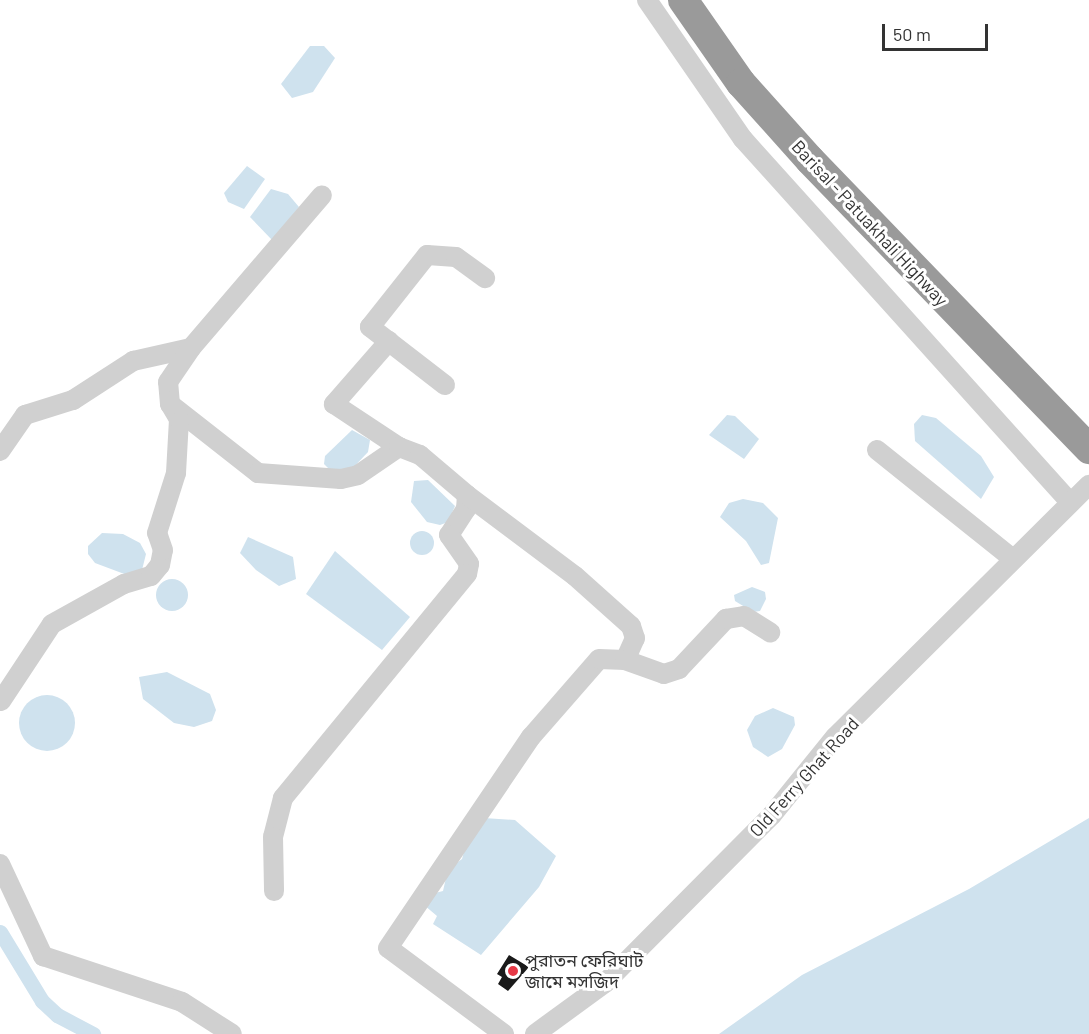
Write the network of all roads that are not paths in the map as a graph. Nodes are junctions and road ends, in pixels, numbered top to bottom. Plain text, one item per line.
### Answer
1 (647, 0) edge
2 (683, 0) edge
3 (322, 195) dead end
4 (485, 278) dead end
5 (388, 341) junction
6 (191, 348) junction
7 (445, 385) dead end
8 (170, 404) junction
9 (1080, 441) edge
10 (399, 447) junction
11 (877, 450) dead end
12 (0, 451) edge
13 (1089, 485) edge
14 (467, 495) junction
15 (1070, 502) junction
16 (1013, 559) junction
17 (770, 632) dead end
18 (625, 660) junction
19 (1, 701) edge
20 (0, 864) edge
21 (274, 891) dead end
22 (232, 1034) edge
23 (504, 1034) edge
24 (535, 1034) edge

1 - 15 street
2 - 9 highway, Barisal - Patuakhali Highway
3 - 6 street
4 - 5 street
5 - 7 street
5 - 10 street
6 - 8 street
6 - 12 street
8 - 10 street
8 - 19 street
10 - 14 street
11 - 16 street
13 - 15 street, Old Ferry Ghat Road
14 - 18 street
14 - 21 street
15 - 16 street, Old Ferry Ghat Road
16 - 24 street, Old Ferry Ghat Road
17 - 18 street
18 - 23 street
20 - 22 street

